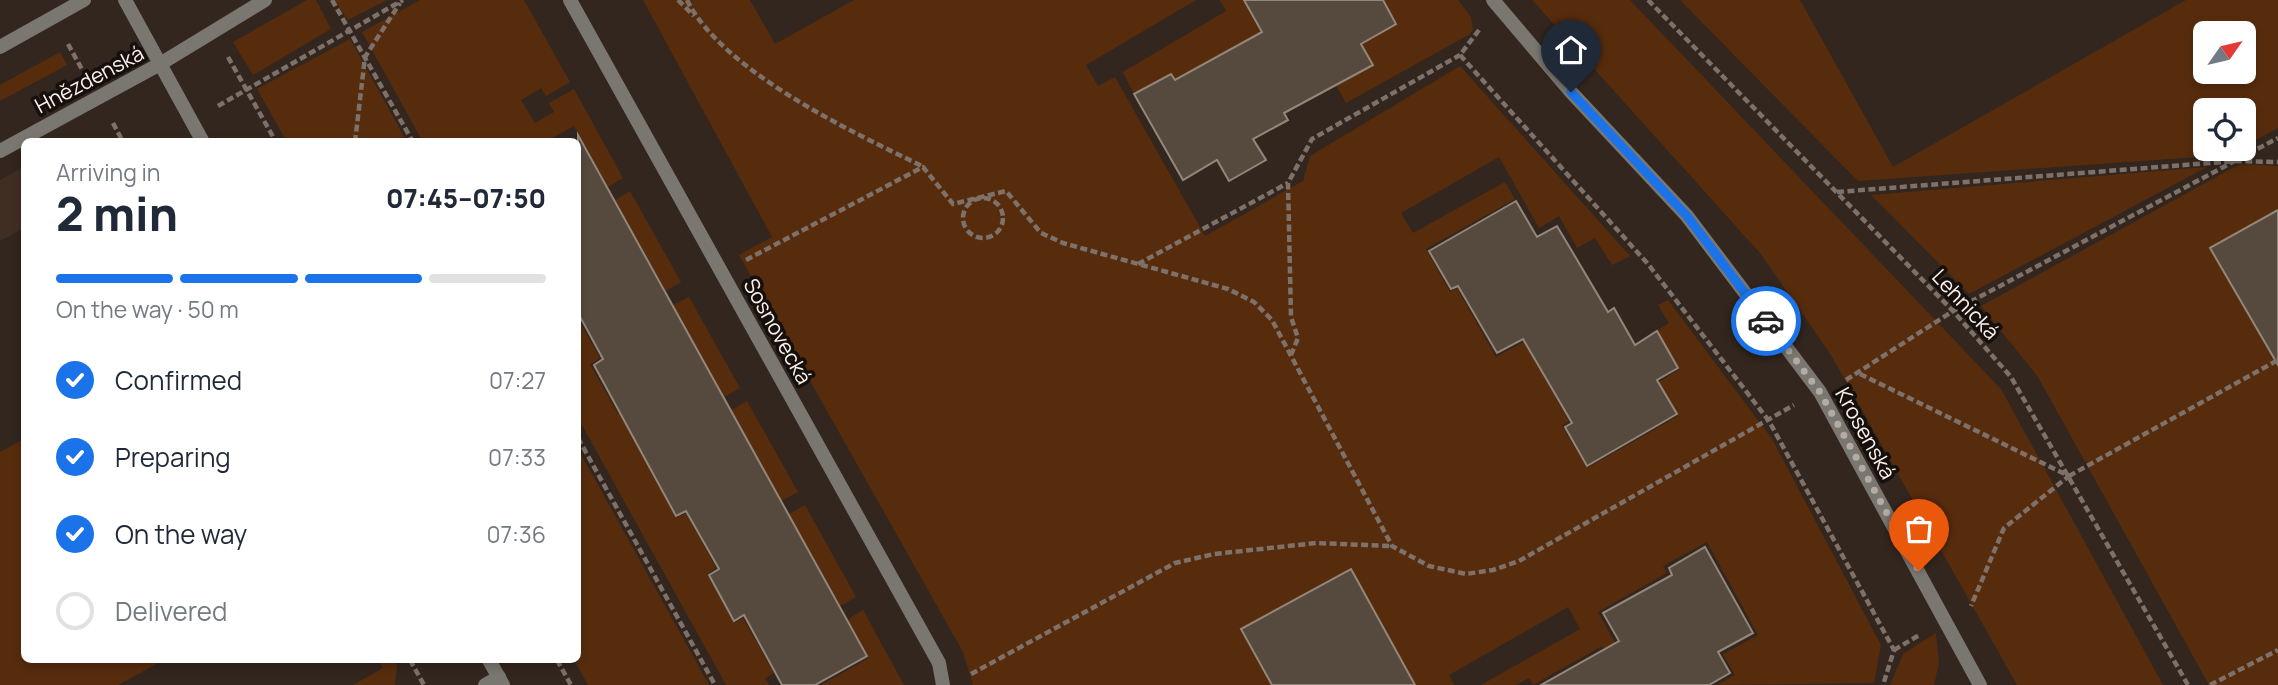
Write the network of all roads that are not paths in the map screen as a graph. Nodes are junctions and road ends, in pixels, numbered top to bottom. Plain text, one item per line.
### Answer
1 (83, 0) edge
2 (125, 0) edge
3 (265, 0) edge
4 (570, 0) edge
5 (1493, 0) edge
6 (0, 47) edge
7 (160, 64) junction
8 (24, 138) edge
9 (201, 138) edge
10 (21, 140) edge
11 (0, 151) edge
12 (491, 663) edge
13 (501, 681) edge
14 (485, 685) edge
15 (943, 685) edge
16 (1980, 685) edge

1 - 6 street
2 - 7 street, Hnězdenská
3 - 7 street
4 - 15 street, Sosnovecká
5 - 16 street, Krosenská
7 - 8 street, Hnězdenská
7 - 9 street, Hnězdenská
10 - 11 street, Hnězdenská
12 - 13 street
13 - 14 street

